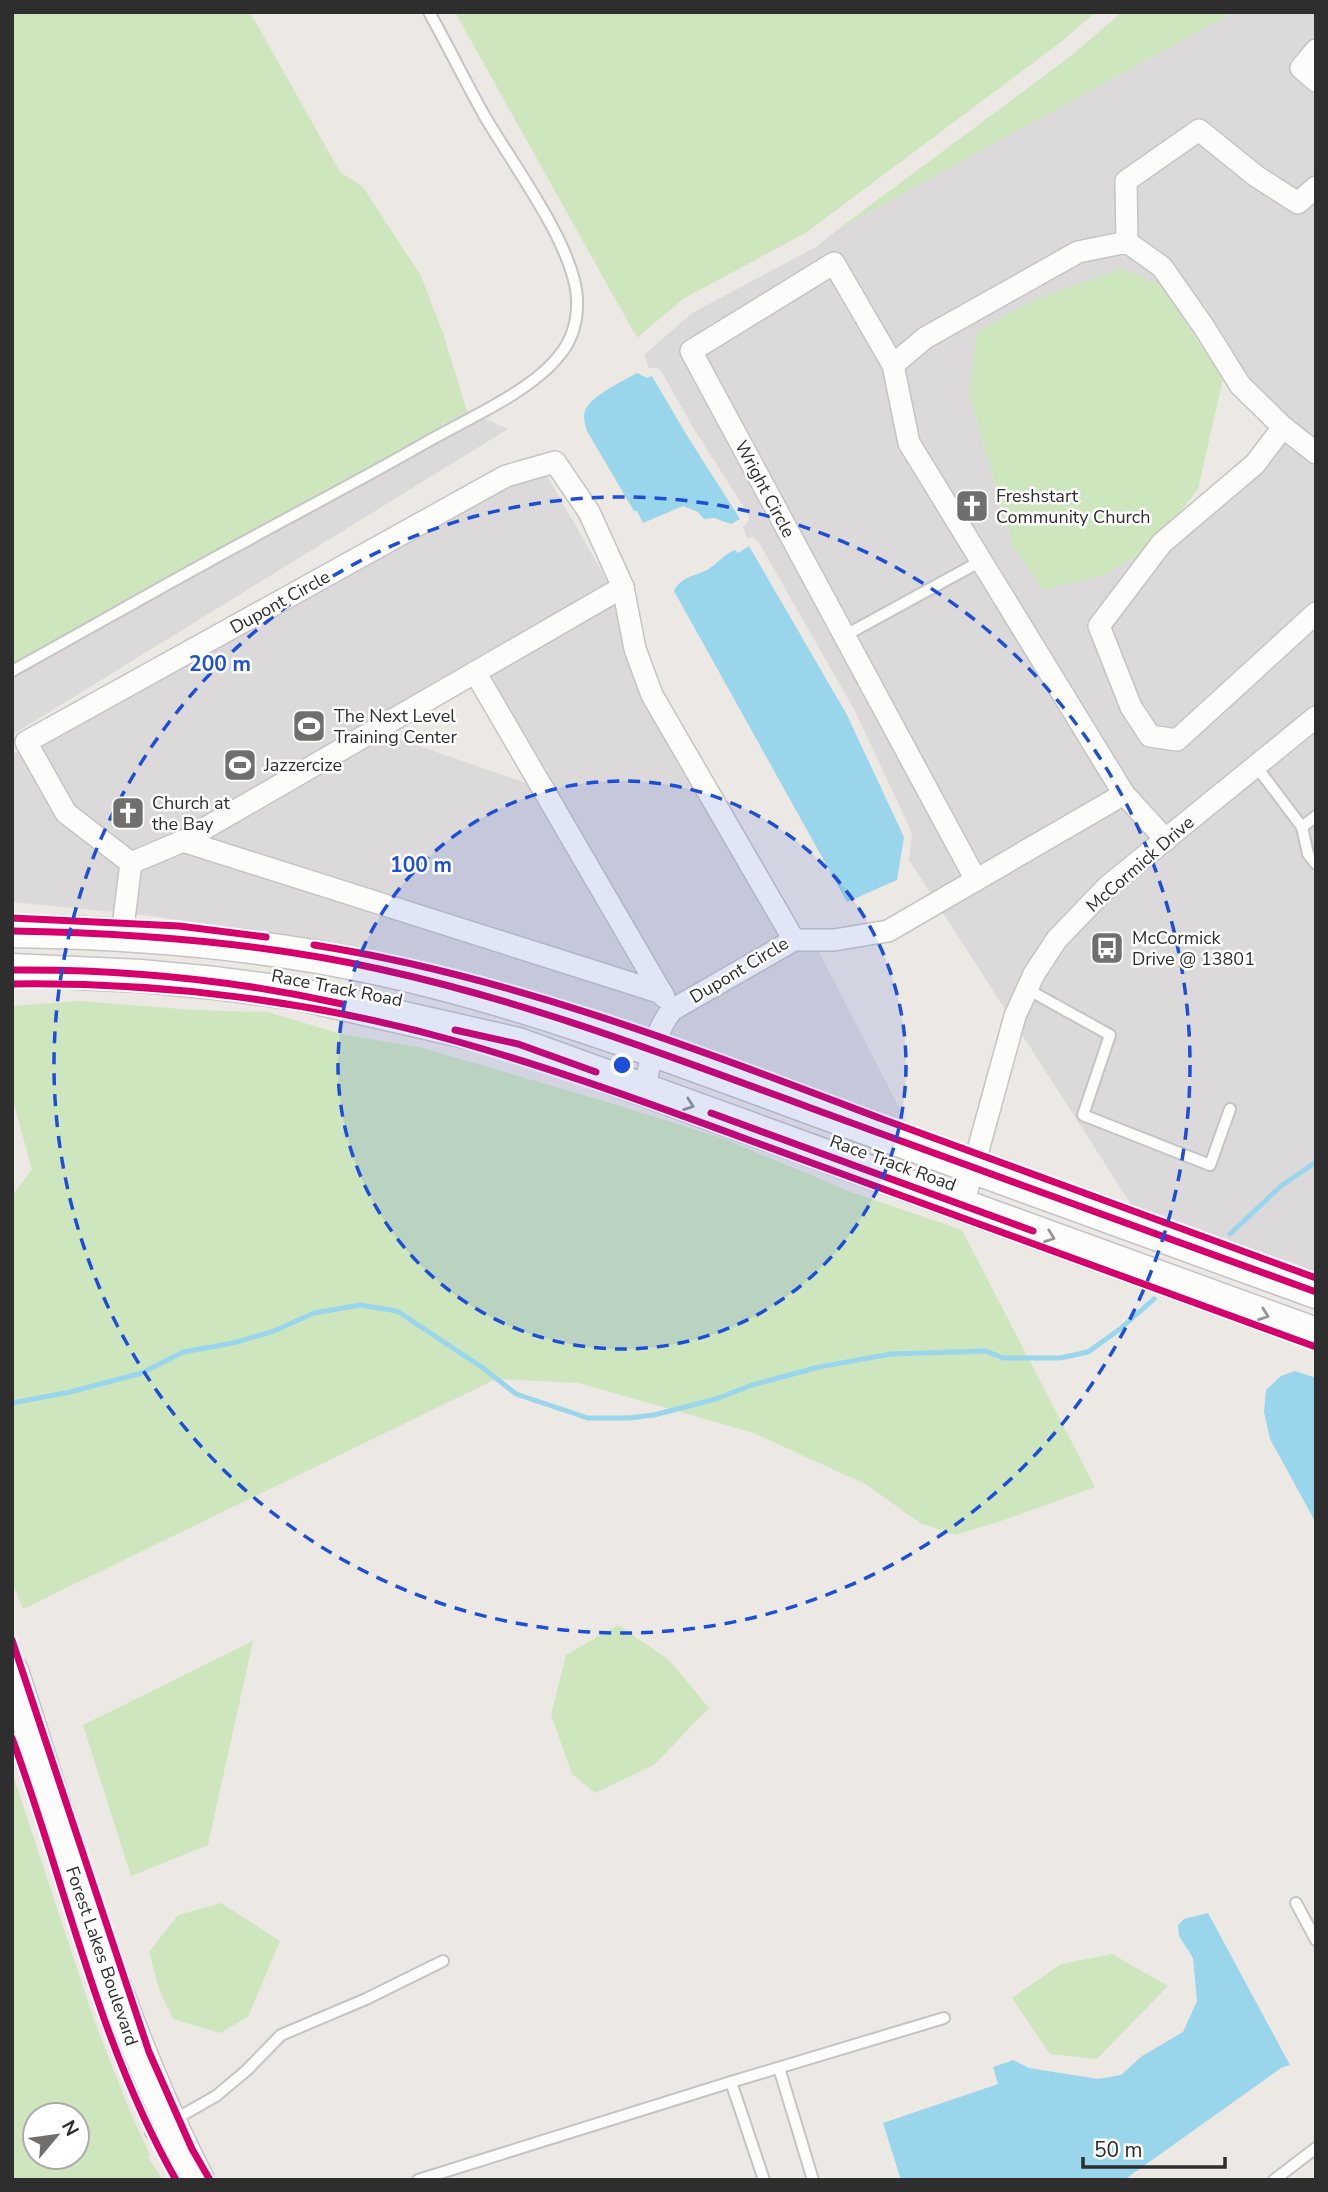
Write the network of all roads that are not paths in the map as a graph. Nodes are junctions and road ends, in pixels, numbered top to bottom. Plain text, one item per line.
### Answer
1 (429, 12) edge
2 (1316, 50) edge
3 (1316, 80) edge
4 (1316, 187) edge
5 (1127, 242) junction
6 (893, 365) junction
7 (1283, 427) junction
8 (1316, 453) edge
9 (981, 561) junction
10 (623, 587) junction
11 (1316, 613) edge
12 (844, 636) junction
13 (12, 671) edge
14 (475, 672) junction
15 (1316, 717) edge
16 (1256, 766) junction
17 (1124, 794) junction
18 (1316, 816) edge
19 (1302, 827) junction
20 (1166, 840) junction
21 (183, 841) junction
22 (131, 863) junction
23 (1316, 864) edge
24 (976, 880) junction
25 (12, 931) edge
26 (122, 934) junction
27 (794, 940) junction
28 (12, 970) edge
29 (1027, 989) junction
30 (667, 1002) junction
31 (653, 1050) junction
32 (645, 1089) junction
33 (1230, 1109) dead end
34 (972, 1167) junction
35 (963, 1205) junction
36 (1316, 1293) edge
37 (1316, 1334) edge
38 (12, 1671) edge
39 (12, 1738) edge
40 (1296, 1903) dead end
41 (1316, 1940) edge
42 (443, 1961) dead end
43 (944, 2018) dead end
44 (779, 2068) junction
45 (731, 2082) junction
46 (165, 2148) edge
47 (1316, 2148) edge
48 (186, 2180) edge
49 (198, 2180) edge
50 (418, 2180) edge
51 (764, 2180) edge
52 (813, 2180) edge
53 (1274, 2180) edge

1 - 13 lane
2 - 3 street
4 - 5 street
5 - 6 street
5 - 7 street
6 - 9 street, Wright Circle
6 - 12 street, Wright Circle
7 - 8 street
7 - 11 street
9 - 12 lane
9 - 17 street, Wright Circle
10 - 14 street
10 - 22 street, Dupont Circle
10 - 27 street, Dupont Circle
12 - 24 street, Wright Circle
14 - 21 street
14 - 30 street, Dupont Circle
15 - 16 street, McCormick Drive
16 - 19 lane
16 - 20 street, McCormick Drive
17 - 20 street, Wright Circle
17 - 24 street
18 - 19 lane
19 - 23 lane
20 - 29 street, McCormick Drive
21 - 22 street
21 - 30 street, Dupont Circle
22 - 26 street
24 - 27 street
25 - 26 main road, Race Track Road
26 - 31 main road, Race Track Road
27 - 30 street, Dupont Circle
28 - 32 main road, Race Track Road
29 - 33 lane
29 - 34 street, McCormick Drive
30 - 31 street, Dupont Circle
31 - 32 street, Dupont Circle
31 - 34 main road, Race Track Road
32 -> 35 main road, Race Track Road
34 - 35 street, McCormick Drive
34 - 36 main road, Race Track Road
35 -> 37 main road, Race Track Road
38 - 46 main road
39 - 46 main road, Forest Lakes Boulevard
40 - 41 lane
42 - 46 lane
43 - 44 lane
44 - 45 lane
44 - 52 lane
45 - 50 lane
45 - 51 lane
46 - 48 main road
46 - 49 main road
47 - 53 lane

